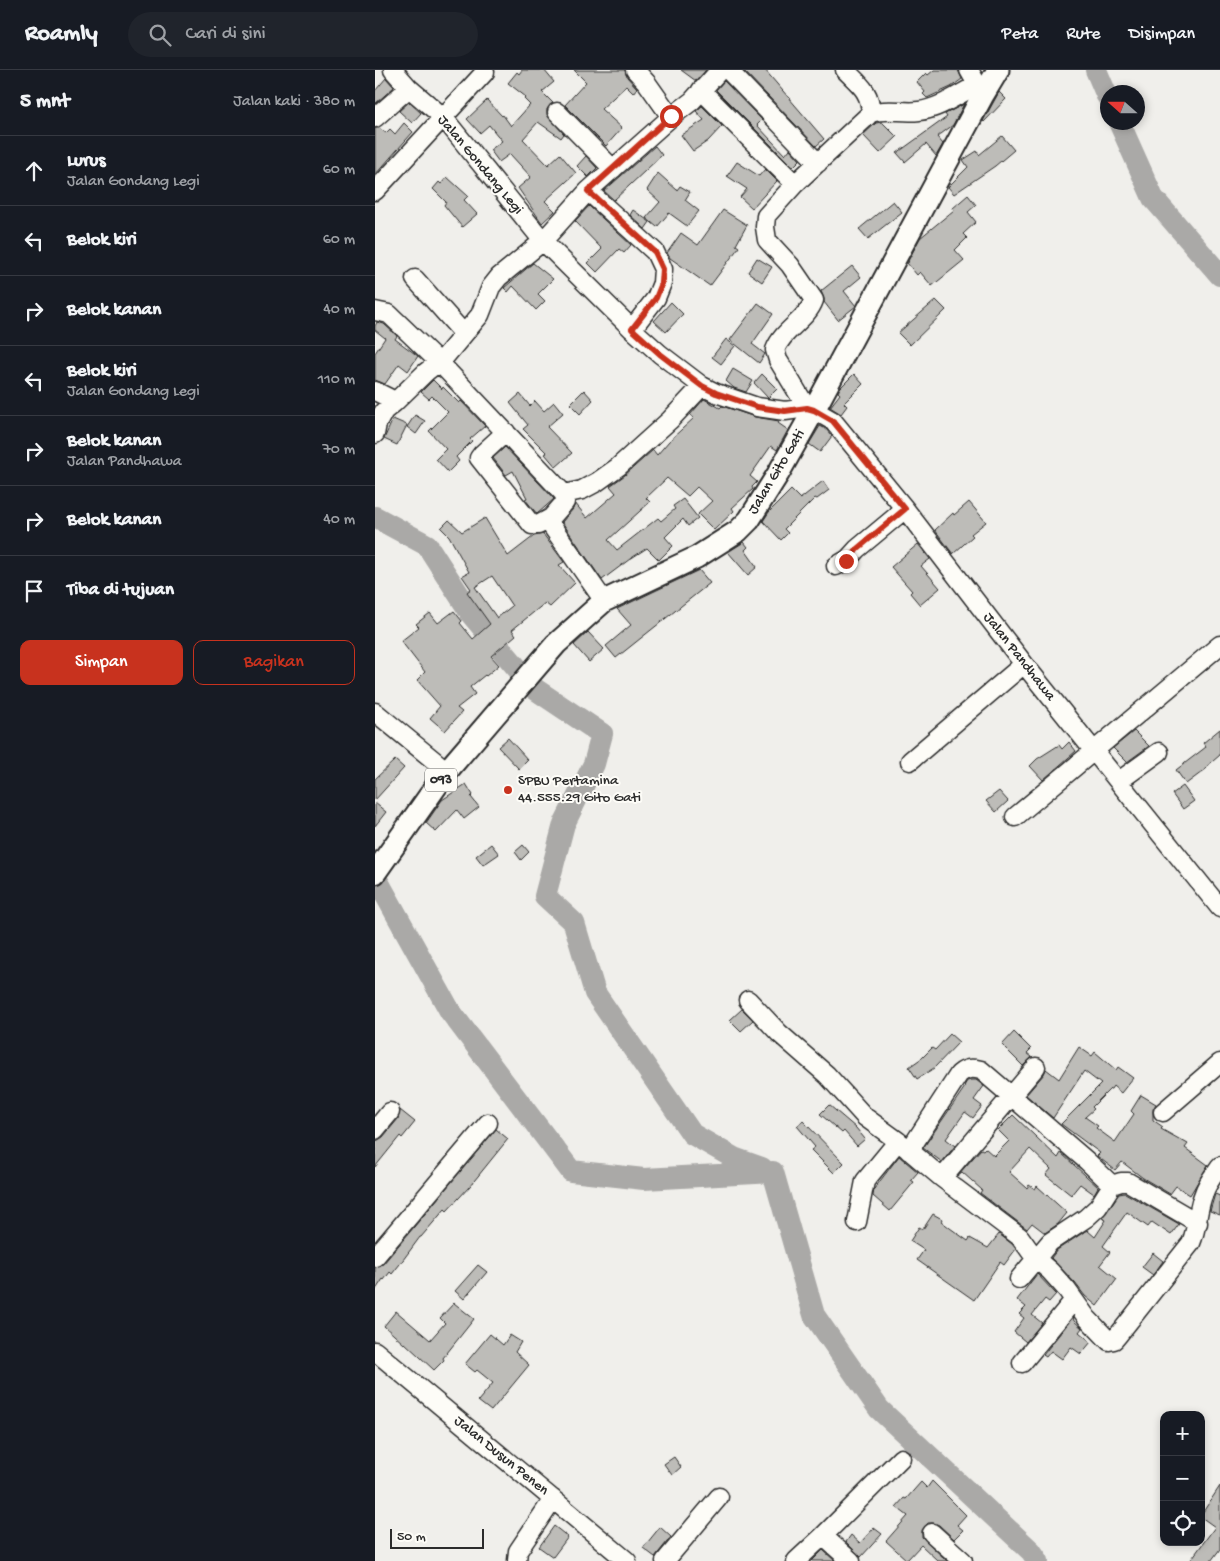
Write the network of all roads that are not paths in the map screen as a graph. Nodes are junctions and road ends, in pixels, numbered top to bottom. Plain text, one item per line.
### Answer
1 (393, 70) edge
2 (635, 70) edge
3 (720, 70) edge
4 (728, 70) edge
5 (845, 70) edge
6 (999, 70) edge
7 (485, 72) dead end
8 (976, 83) edge
9 (409, 88) junction
10 (701, 90) junction
11 (557, 112) dead end
12 (871, 114) junction
13 (671, 116) junction
14 (443, 117) junction
15 (375, 118) edge
16 (815, 159) junction
17 (613, 168) junction
18 (795, 184) junction
19 (375, 191) edge
20 (588, 191) junction
21 (543, 241) junction
22 (415, 279) dead end
23 (375, 311) edge
24 (632, 329) junction
25 (464, 334) junction
26 (439, 362) junction
27 (702, 386) junction
28 (375, 391) edge
29 (394, 403) junction
30 (811, 409) junction
31 (506, 432) junction
32 (375, 434) edge
33 (564, 494) junction
34 (905, 509) junction
35 (551, 518) junction
36 (836, 566) dead end
37 (604, 601) junction
38 (1220, 645) edge
39 (1024, 664) junction
40 (375, 712) edge
41 (1094, 750) junction
42 (1159, 752) dead end
43 (910, 762) dead end
44 (447, 771) junction
45 (1119, 781) junction
46 (1015, 817) dead end
47 (375, 872) edge
48 (1220, 908) edge
49 (748, 1000) dead end
50 (1220, 1063) edge
51 (1037, 1067) dead end
52 (1011, 1096) junction
53 (390, 1112) dead end
54 (1163, 1112) dead end
55 (488, 1123) dead end
56 (375, 1130) edge
57 (903, 1146) junction
58 (1220, 1166) edge
59 (942, 1178) junction
60 (1112, 1185) junction
61 (857, 1222) dead end
62 (1198, 1223) junction
63 (375, 1257) edge
64 (1035, 1258) junction
65 (1019, 1278) dead end
66 (1074, 1300) junction
67 (375, 1351) edge
68 (1022, 1363) dead end
69 (901, 1458) dead end
70 (719, 1497) dead end
71 (553, 1499) junction
72 (932, 1533) dead end
73 (823, 1536) junction
74 (517, 1561) edge
75 (627, 1561) edge
76 (665, 1561) edge
77 (796, 1561) edge
78 (851, 1561) edge
79 (963, 1561) edge

1 - 9 street, Jalan Gondang Legi
2 - 13 street
3 - 10 street
4 - 16 street
5 - 12 street
6 - 8 main road, Jalan Gito Gati / 093
7 - 14 street
8 - 12 street
8 - 30 main road, Jalan Gito Gati / 093
9 - 14 street, Jalan Gondang Legi
9 - 15 street
10 - 13 street
10 - 18 street
11 - 17 street
12 - 16 street
13 - 17 street
14 - 19 street
14 - 21 street, Jalan Gondang Legi
16 - 18 street
17 - 20 street
18 - 30 street
20 - 21 street
20 - 24 street
21 - 24 street, Jalan Gondang Legi
21 - 25 street
22 - 25 street
23 - 26 street
24 - 27 street, Jalan Gondang Legi
25 - 26 street
26 - 29 street
26 - 31 street
27 - 30 street, Jalan Gondang Legi
27 - 33 street
28 - 29 street
29 - 32 street
30 - 34 street, Jalan Pandhawa
30 - 37 main road, Jalan Gito Gati / 093
31 - 33 street
31 - 35 street
33 - 35 street
34 - 36 street
34 - 39 street, Jalan Pandhawa
35 - 37 street
37 - 44 main road, Jalan Gito Gati / 093
38 - 41 street
39 - 41 street, Jalan Pandhawa
39 - 43 street
40 - 44 street
41 - 45 street, Jalan Pandhawa
41 - 46 street
42 - 45 street
44 - 47 main road, Jalan Gito Gati / 093
45 - 48 street, Jalan Pandhawa
49 - 57 street
50 - 54 street
51 - 52 street
52 - 57 street
52 - 59 street
52 - 60 street
53 - 56 street
55 - 63 street
57 - 59 street
57 - 61 street
58 - 62 street
59 - 64 street
60 - 62 street
60 - 64 street
62 - 66 street
64 - 65 street
64 - 66 street
66 - 68 street
67 - 71 street, Jalan Dusun Penen
69 - 73 street
70 - 76 street
71 - 74 street
71 - 75 street, Jalan Dusun Penen
72 - 79 street
73 - 77 street
73 - 78 street

